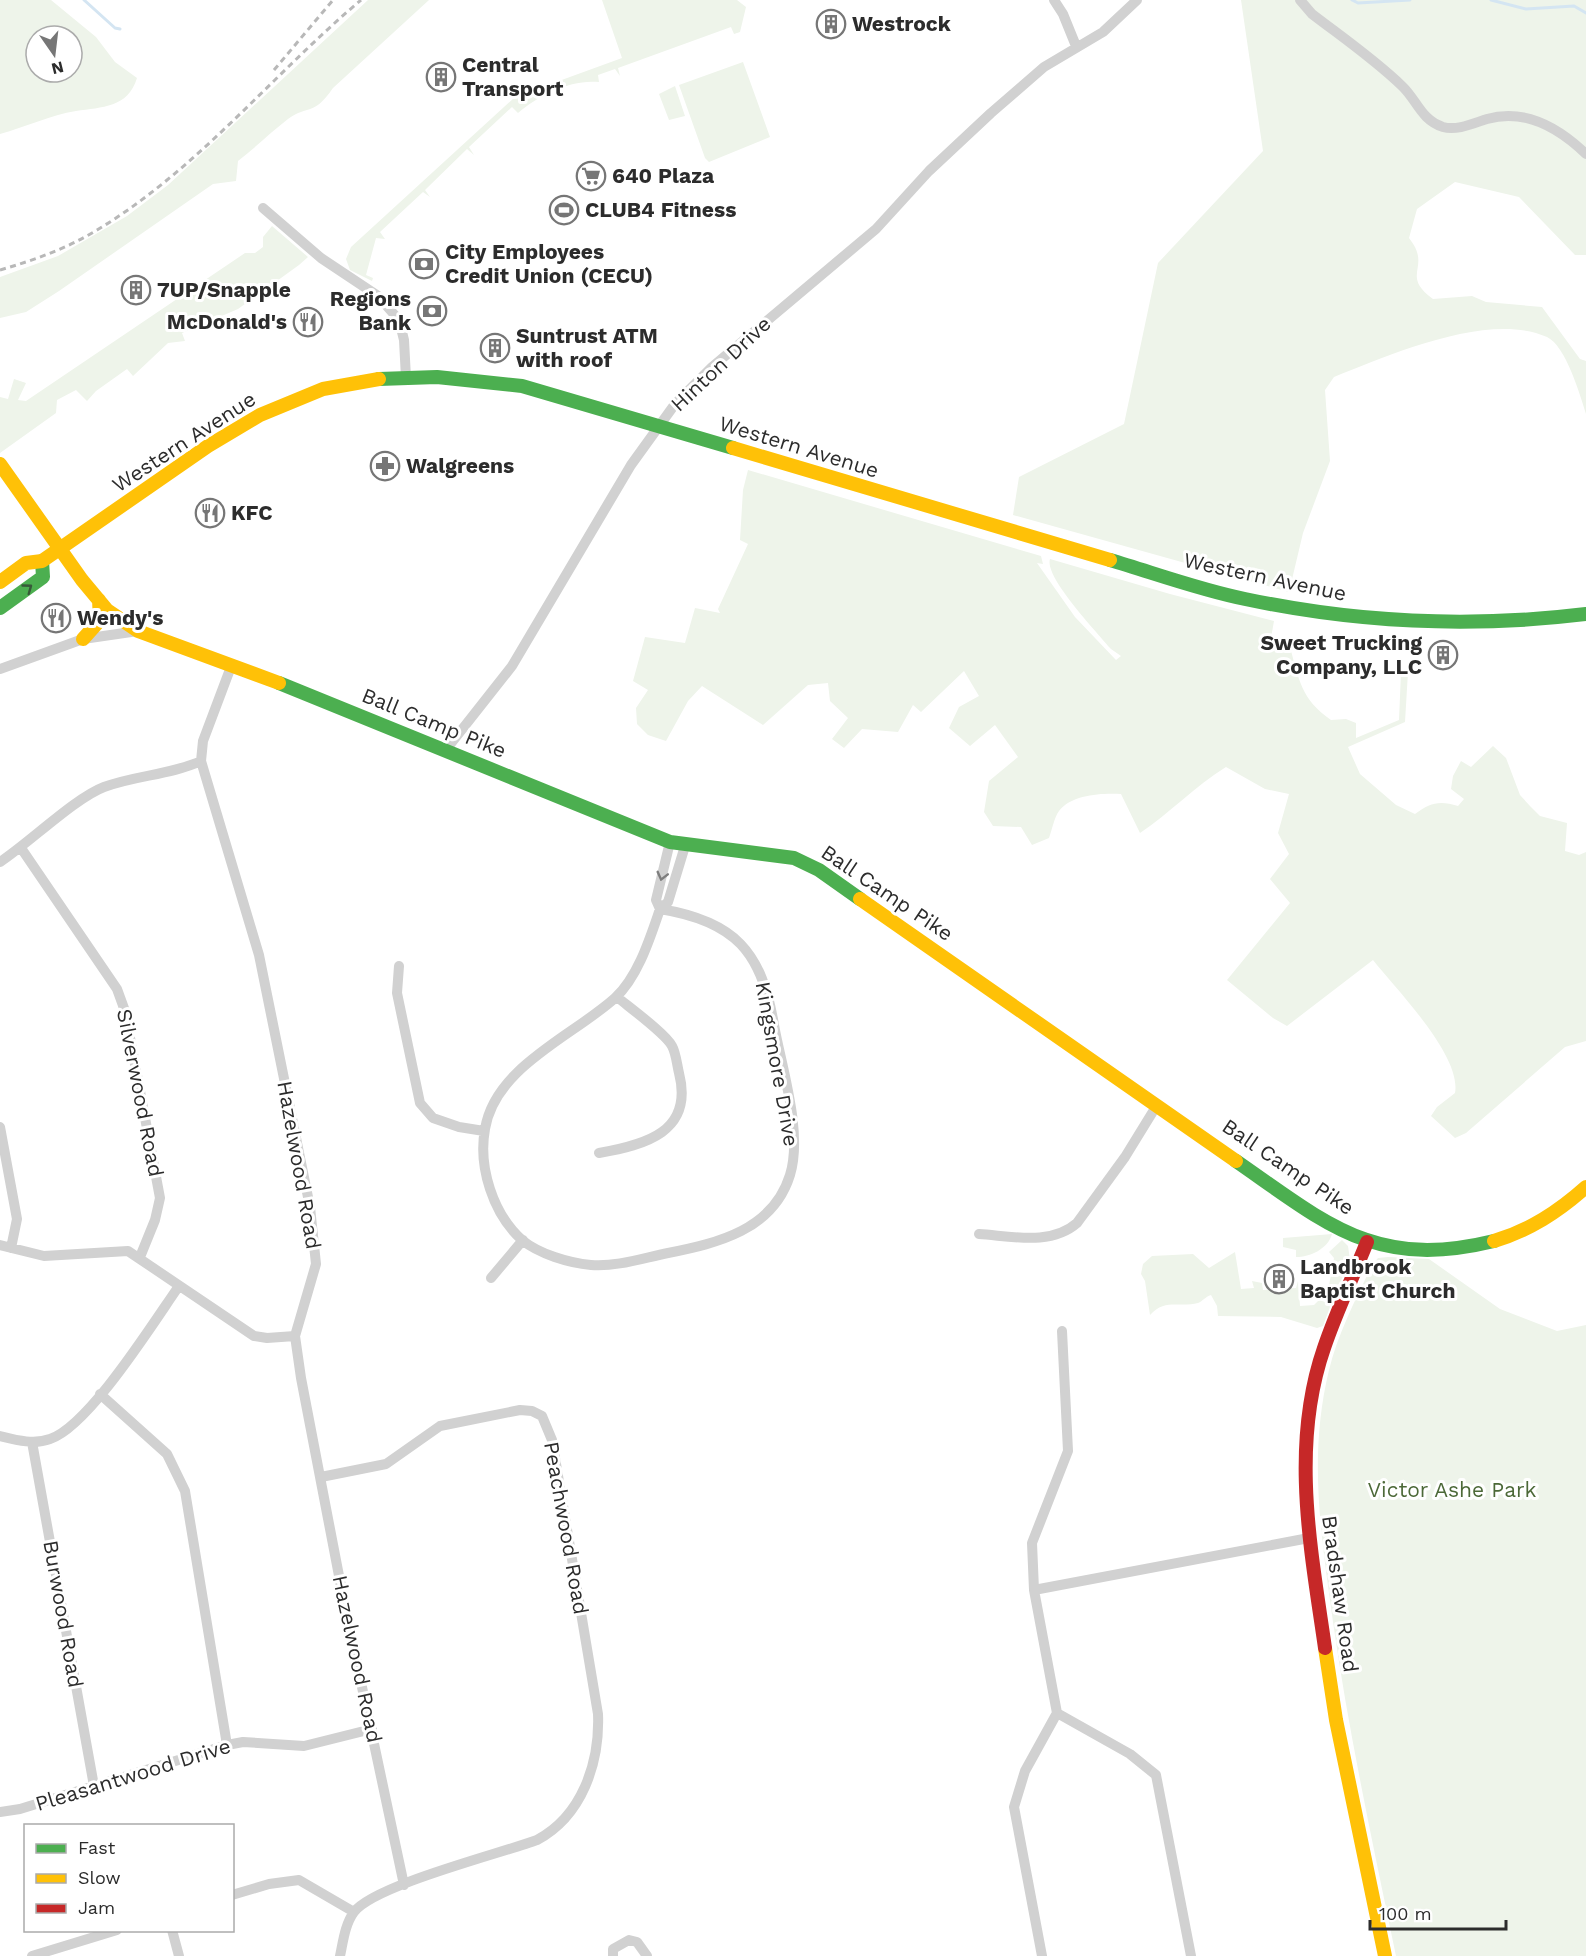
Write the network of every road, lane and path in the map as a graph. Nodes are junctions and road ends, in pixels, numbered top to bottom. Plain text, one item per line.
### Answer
1 (1054, 0) edge
2 (1137, 0) edge
3 (1300, 0) edge
4 (1076, 46) junction
5 (1586, 154) edge
6 (263, 208) dead end
7 (406, 378) junction
8 (658, 427) junction
9 (0, 464) edge
10 (61, 548) junction
11 (42, 561) junction
12 (0, 582) edge
13 (99, 600) junction
14 (0, 608) edge
15 (1586, 614) edge
16 (138, 631) junction
17 (83, 639) junction
18 (232, 664) junction
19 (0, 669) edge
20 (445, 752) junction
21 (201, 761) junction
22 (670, 842) junction
23 (685, 846) junction
24 (21, 848) junction
25 (0, 862) edge
26 (660, 909) junction
27 (399, 966) dead end
28 (617, 997) junction
29 (1157, 1106) junction
30 (0, 1127) edge
31 (484, 1131) junction
32 (599, 1153) dead end
33 (1586, 1187) edge
34 (979, 1234) dead end
35 (523, 1240) junction
36 (1366, 1242) junction
37 (5, 1246) edge
38 (140, 1257) junction
39 (492, 1278) dead end
40 (180, 1286) junction
41 (1062, 1331) dead end
42 (295, 1336) junction
43 (100, 1394) junction
44 (0, 1436) edge
45 (32, 1442) junction
46 (321, 1477) junction
47 (1310, 1538) junction
48 (1034, 1590) junction
49 (1058, 1713) junction
50 (372, 1729) junction
51 (227, 1745) junction
52 (94, 1786) junction
53 (0, 1812) edge
54 (404, 1885) junction
55 (234, 1894) edge
56 (354, 1912) junction
57 (110, 1932) edge
58 (173, 1932) edge
59 (32, 1956) edge
60 (179, 1956) edge
61 (340, 1956) edge
62 (613, 1956) edge
63 (647, 1956) edge
64 (1042, 1956) edge
65 (1191, 1956) edge
66 (1385, 1956) edge

1 - 4 street
2 - 4 street, Hinton Drive
3 - 5 street
4 - 8 street, Hinton Drive
6 - 7 street
7 - 8 street, Western Avenue
7 - 10 street, Western Avenue
8 - 15 street, Western Avenue
8 - 20 street, Hinton Drive
9 - 10 street
10 - 11 street, Western Avenue
10 - 13 street
11 - 12 street, Western Avenue
14 -> 11 street
13 - 16 street
13 - 17 street
16 - 17 street, Ball Camp Pike
16 - 18 street, Ball Camp Pike
17 - 19 street, Ball Camp Pike
18 - 20 street, Ball Camp Pike
18 - 21 street, Hazelwood Road
20 - 22 street, Ball Camp Pike
21 - 24 street
21 - 42 street, Hazelwood Road
22 - 23 street, Ball Camp Pike
22 -> 26 street, Kingsmore Drive
23 - 26 street, Kingsmore Drive
23 - 29 street, Ball Camp Pike
24 - 25 street
24 - 38 street, Silverwood Road
26 - 28 street, Kingsmore Drive
26 - 35 street, Kingsmore Drive
27 - 31 street
28 - 31 street, Kingsmore Drive
28 - 32 street
29 - 34 street
29 - 36 street, Ball Camp Pike
30 - 37 street
31 - 35 street, Kingsmore Drive
33 - 36 street, Ball Camp Pike
35 - 39 street
36 - 47 street, Bradshaw Road
37 - 38 street
38 - 40 street
40 - 42 street
40 - 43 street
41 - 48 street
42 - 46 street, Hazelwood Road
43 - 45 street
43 - 51 street
44 - 45 street
45 - 52 street, Burwood Road
46 - 50 street, Hazelwood Road
46 - 54 street, Peachwood Road
47 - 48 street
47 - 66 street, Bradshaw Road
48 - 49 street
49 - 64 street
49 - 65 street
50 - 51 street, Pleasantwood Drive
50 - 54 street, Hazelwood Road
51 - 52 street, Pleasantwood Drive
52 - 53 street, Pleasantwood Drive
54 - 56 street
55 - 56 street
56 - 61 street
57 - 59 street
58 - 60 street
62 - 63 street

